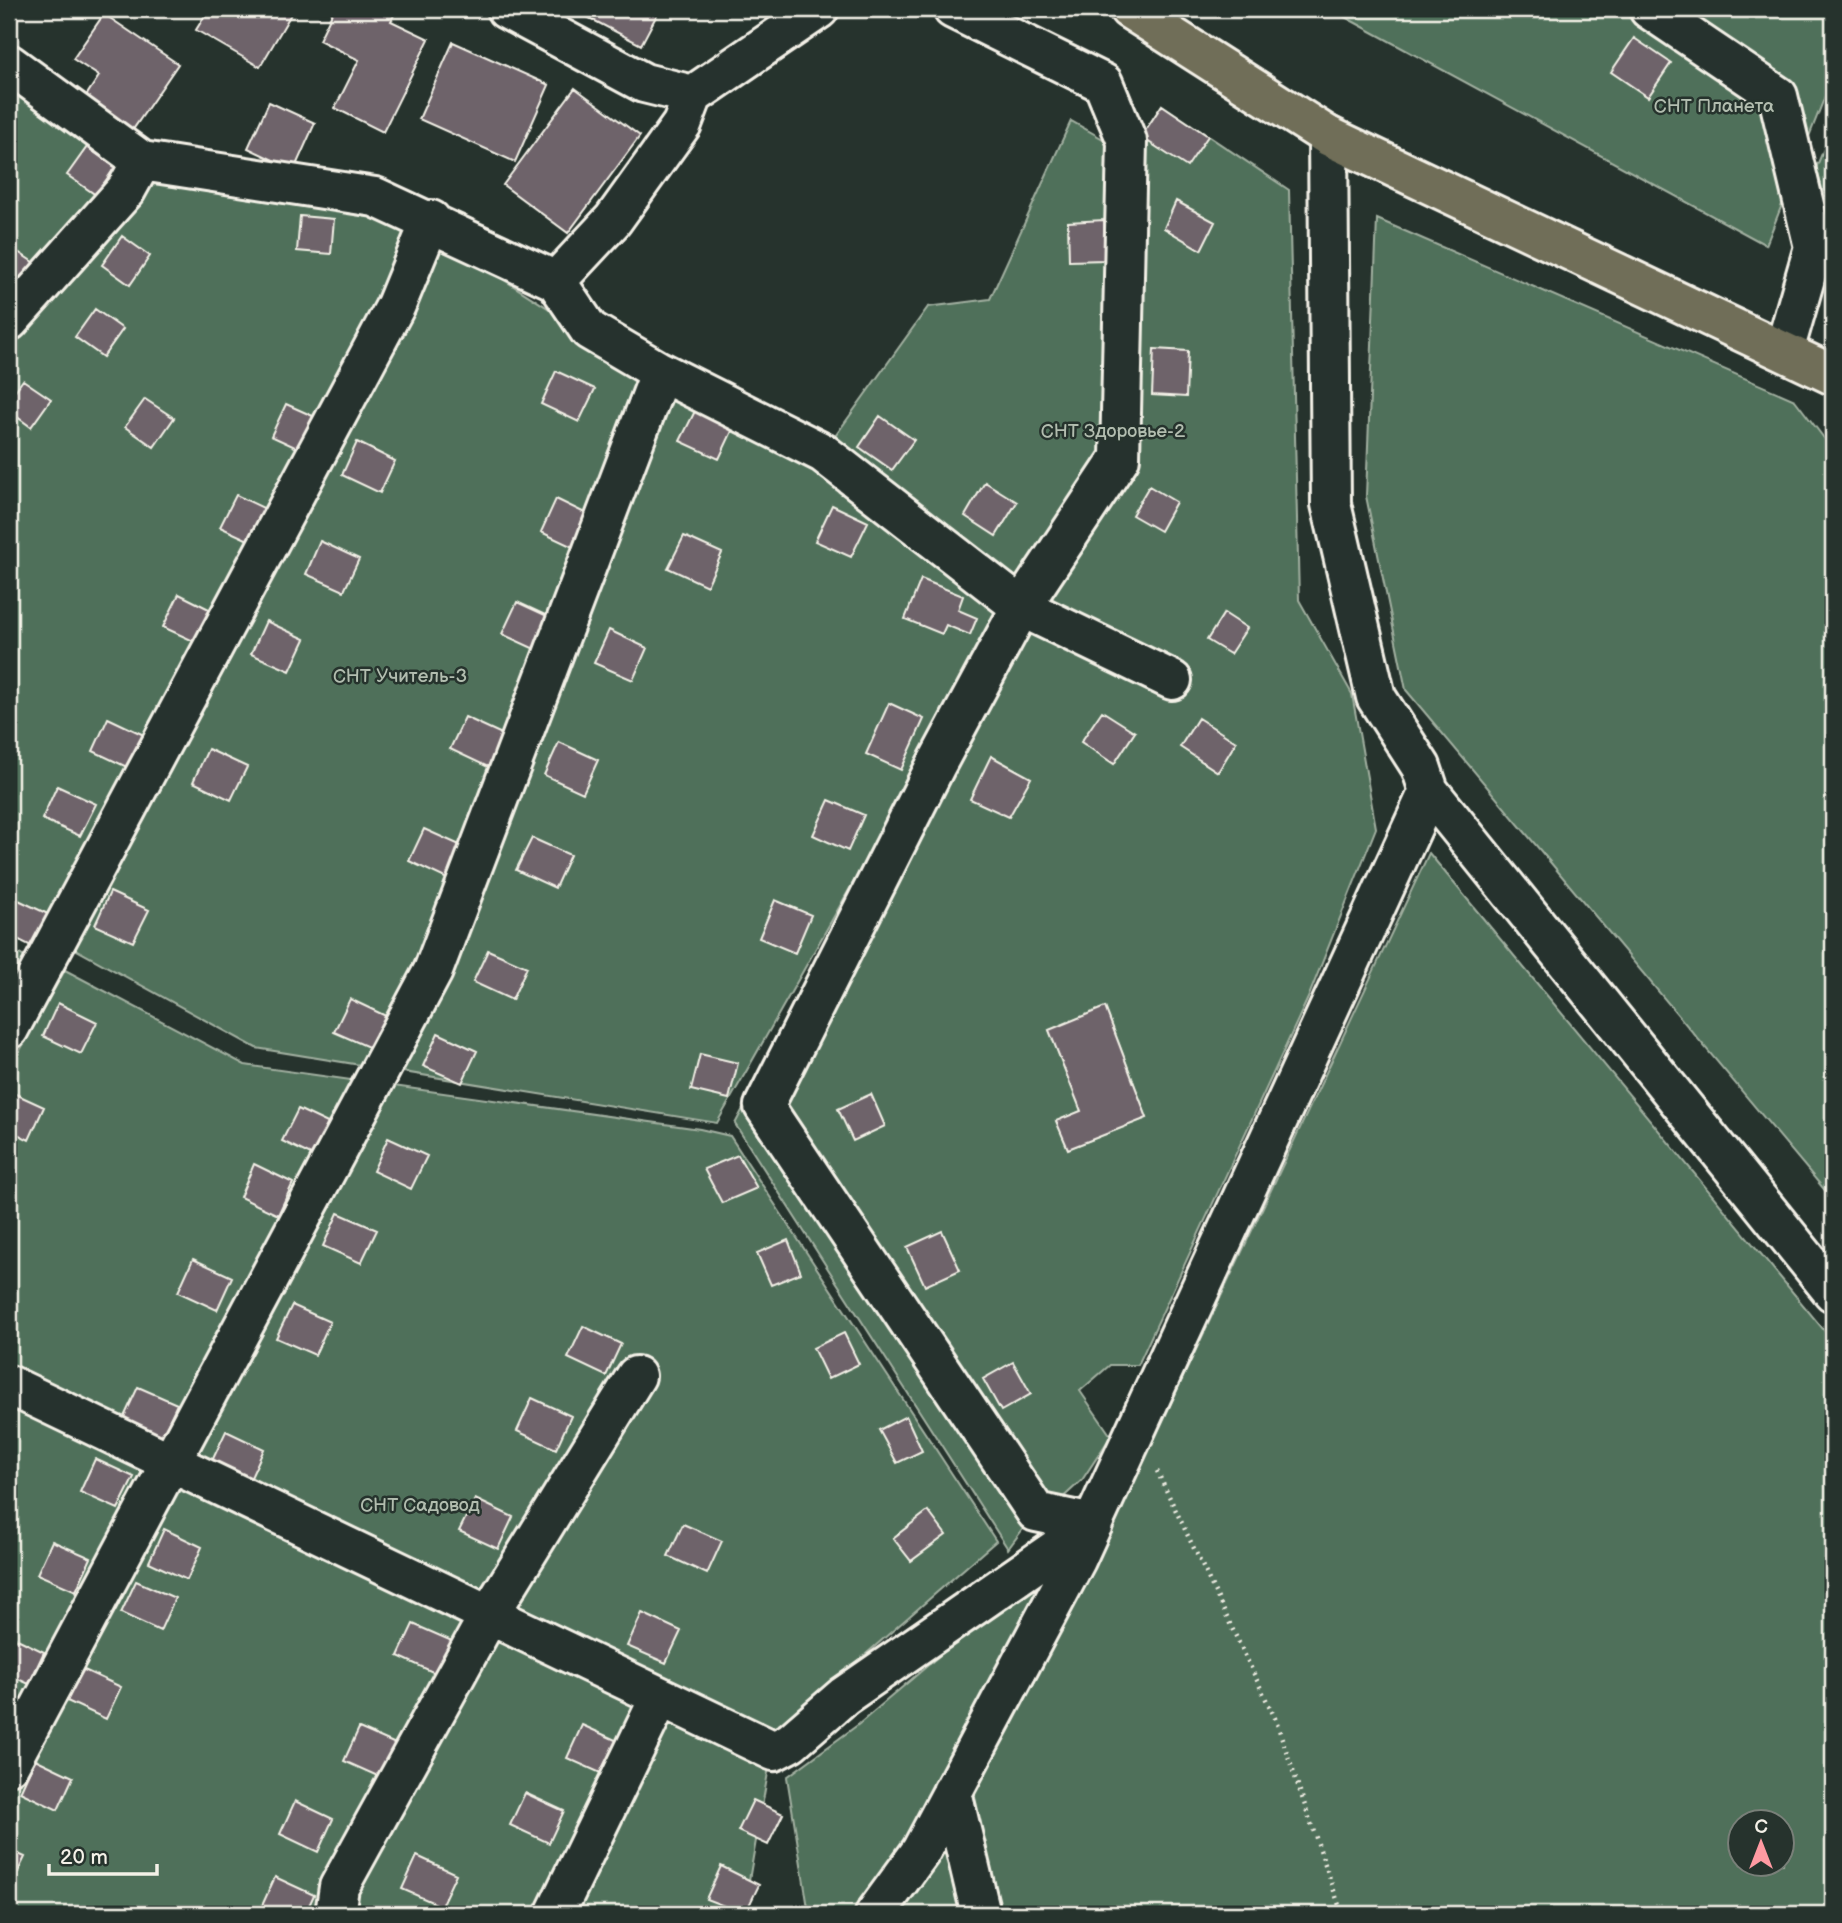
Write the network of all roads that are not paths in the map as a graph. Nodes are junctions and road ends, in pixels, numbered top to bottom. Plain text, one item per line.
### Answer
1 (506, 9) edge
2 (819, 9) edge
3 (953, 9) edge
4 (1129, 9) edge
5 (1649, 9) edge
6 (9, 64) edge
7 (693, 95) junction
8 (1328, 136) junction
9 (142, 161) junction
10 (430, 220) junction
11 (1824, 235) edge
12 (556, 281) junction
13 (9, 321) edge
14 (1784, 351) junction
15 (657, 370) junction
16 (1833, 375) edge
17 (1021, 607) junction
18 (1172, 680) dead end
19 (1429, 791) junction
20 (9, 1029) edge
21 (1833, 1292) edge
22 (636, 1376) dead end
23 (9, 1385) edge
24 (171, 1463) junction
25 (1093, 1524) junction
26 (489, 1615) junction
27 (660, 1697) junction
28 (9, 1765) edge
29 (952, 1792) junction
30 (335, 1914) edge
31 (555, 1914) edge
32 (875, 1914) edge
33 (981, 1914) edge

1 - 7 street
2 - 7 street
3 - 17 street
4 - 8 main road
5 - 11 street
6 - 9 street
7 - 12 street
8 - 14 main road
8 - 19 street
9 - 10 street
9 - 13 street
10 - 12 street
10 - 20 street
11 - 14 street
12 - 15 street
14 - 16 main road
15 - 17 street
15 - 24 street
17 - 18 street
17 - 25 street
19 - 21 street
19 - 25 street
22 - 26 street
23 - 24 street
24 - 26 street
24 - 28 street
25 - 27 street
25 - 29 street
26 - 27 street
26 - 30 street
27 - 31 street
29 - 32 street
29 - 33 street

